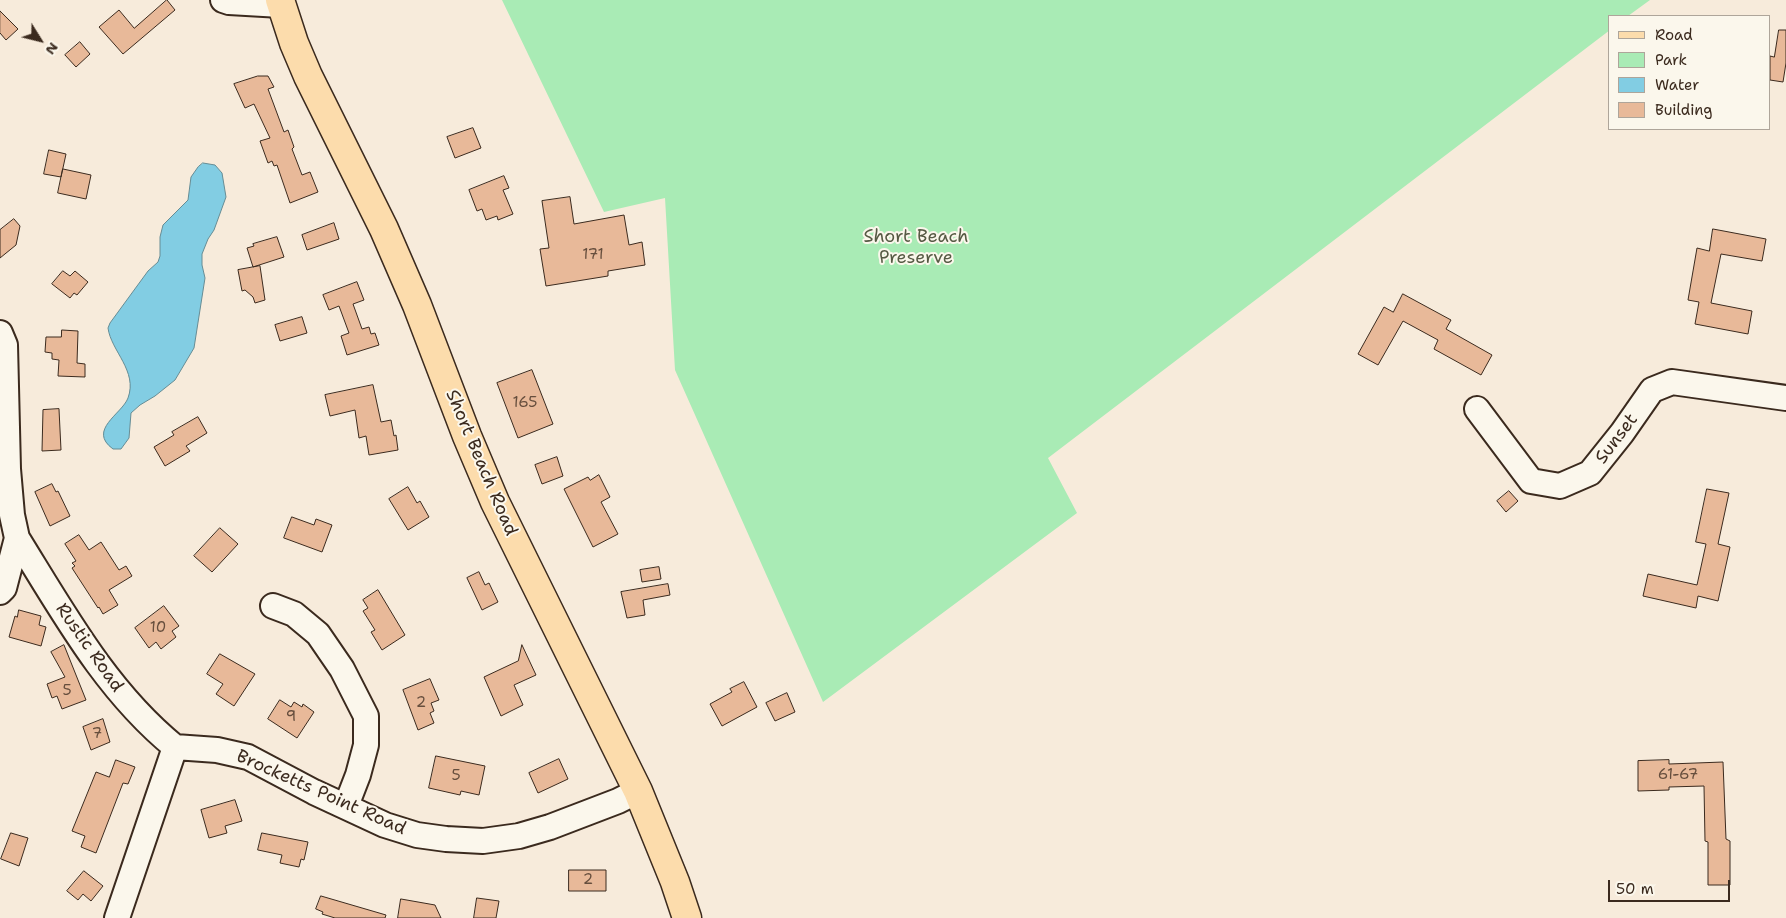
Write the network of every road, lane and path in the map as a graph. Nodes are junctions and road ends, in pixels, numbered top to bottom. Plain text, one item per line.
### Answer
1 (223, 0) edge
2 (280, 3) edge
3 (0, 333) edge
4 (1786, 398) edge
5 (1477, 409) dead end
6 (17, 538) junction
7 (0, 592) edge
8 (273, 606) dead end
9 (175, 747) junction
10 (638, 791) junction
11 (346, 806) junction
12 (118, 918) edge
13 (687, 918) edge

1 - 2 street
2 - 10 main road, Short Beach Road
3 - 6 street
4 - 5 street, Sunset
6 - 7 street
6 - 9 street, Rustic Road
8 - 11 street
9 - 11 street, Brocketts Point Road
9 - 12 street
10 - 11 street, Brocketts Point Road
10 - 13 main road, Short Beach Road

